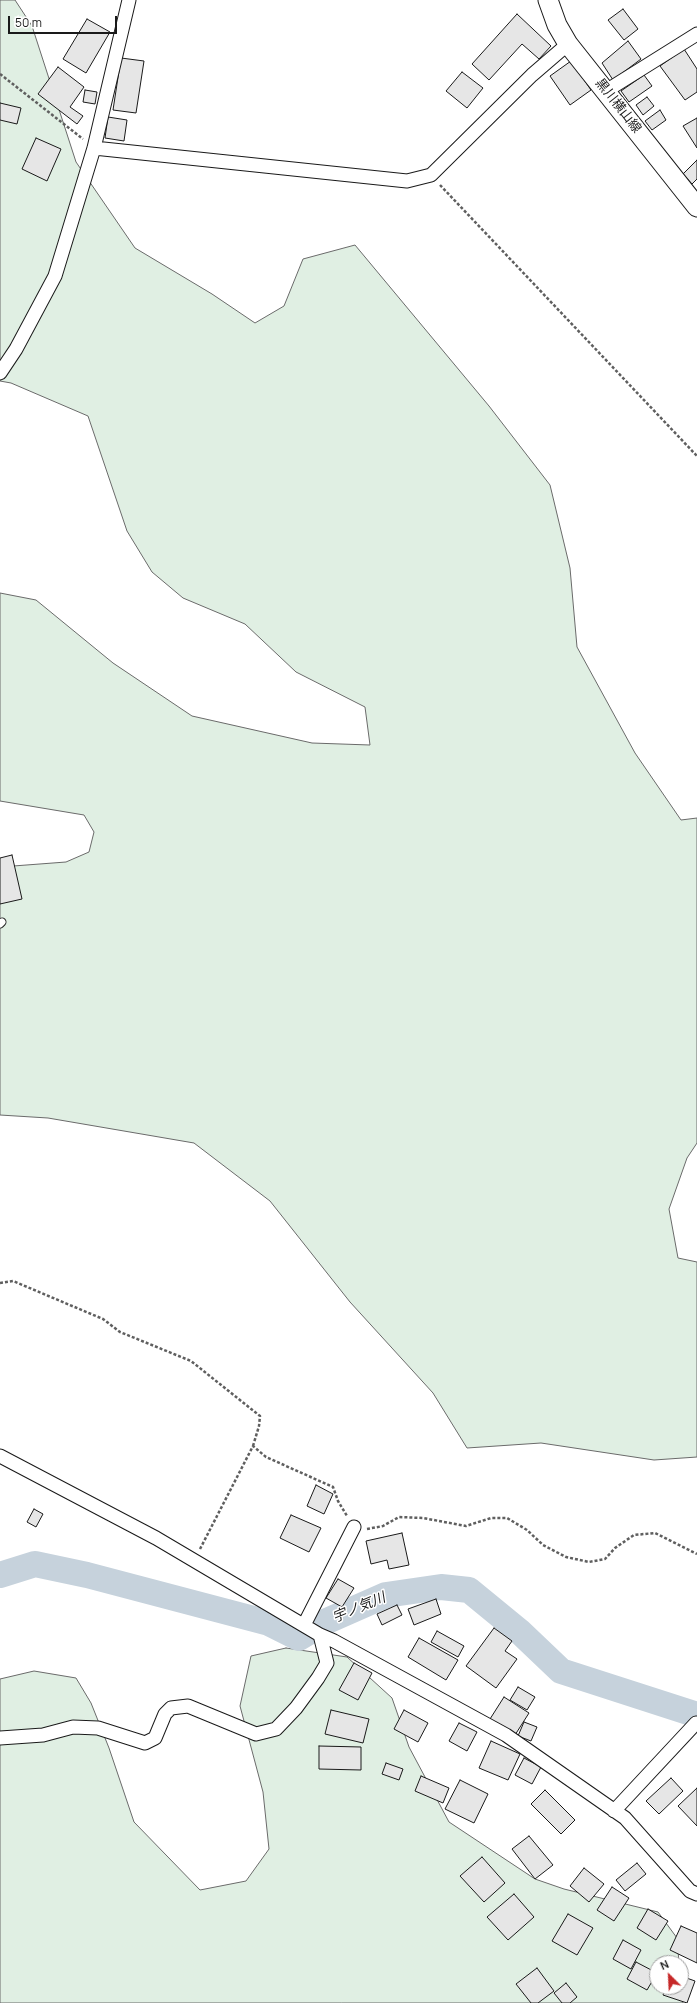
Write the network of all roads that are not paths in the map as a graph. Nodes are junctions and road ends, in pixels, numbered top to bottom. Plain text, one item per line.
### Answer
1 (129, 0) edge
2 (548, 0) edge
3 (697, 34) edge
4 (568, 44) junction
5 (606, 91) junction
6 (94, 148) junction
7 (697, 207) edge
8 (0, 373) edge
9 (0, 1456) edge
10 (354, 1527) road end
11 (304, 1625) junction
12 (320, 1635) junction
13 (696, 1723) edge
14 (0, 1738) edge
15 (614, 1811) junction
16 (697, 1894) edge

1 - 6 street
2 - 4 main road, 黒川横山線
3 - 5 street
4 - 5 main road, 黒川横山線
4 - 6 street
5 - 7 main road, 黒川横山線
6 - 8 street
9 - 11 street
10 - 11 street
11 - 12 street
12 - 14 street
12 - 15 street
13 - 15 street
15 - 16 street

